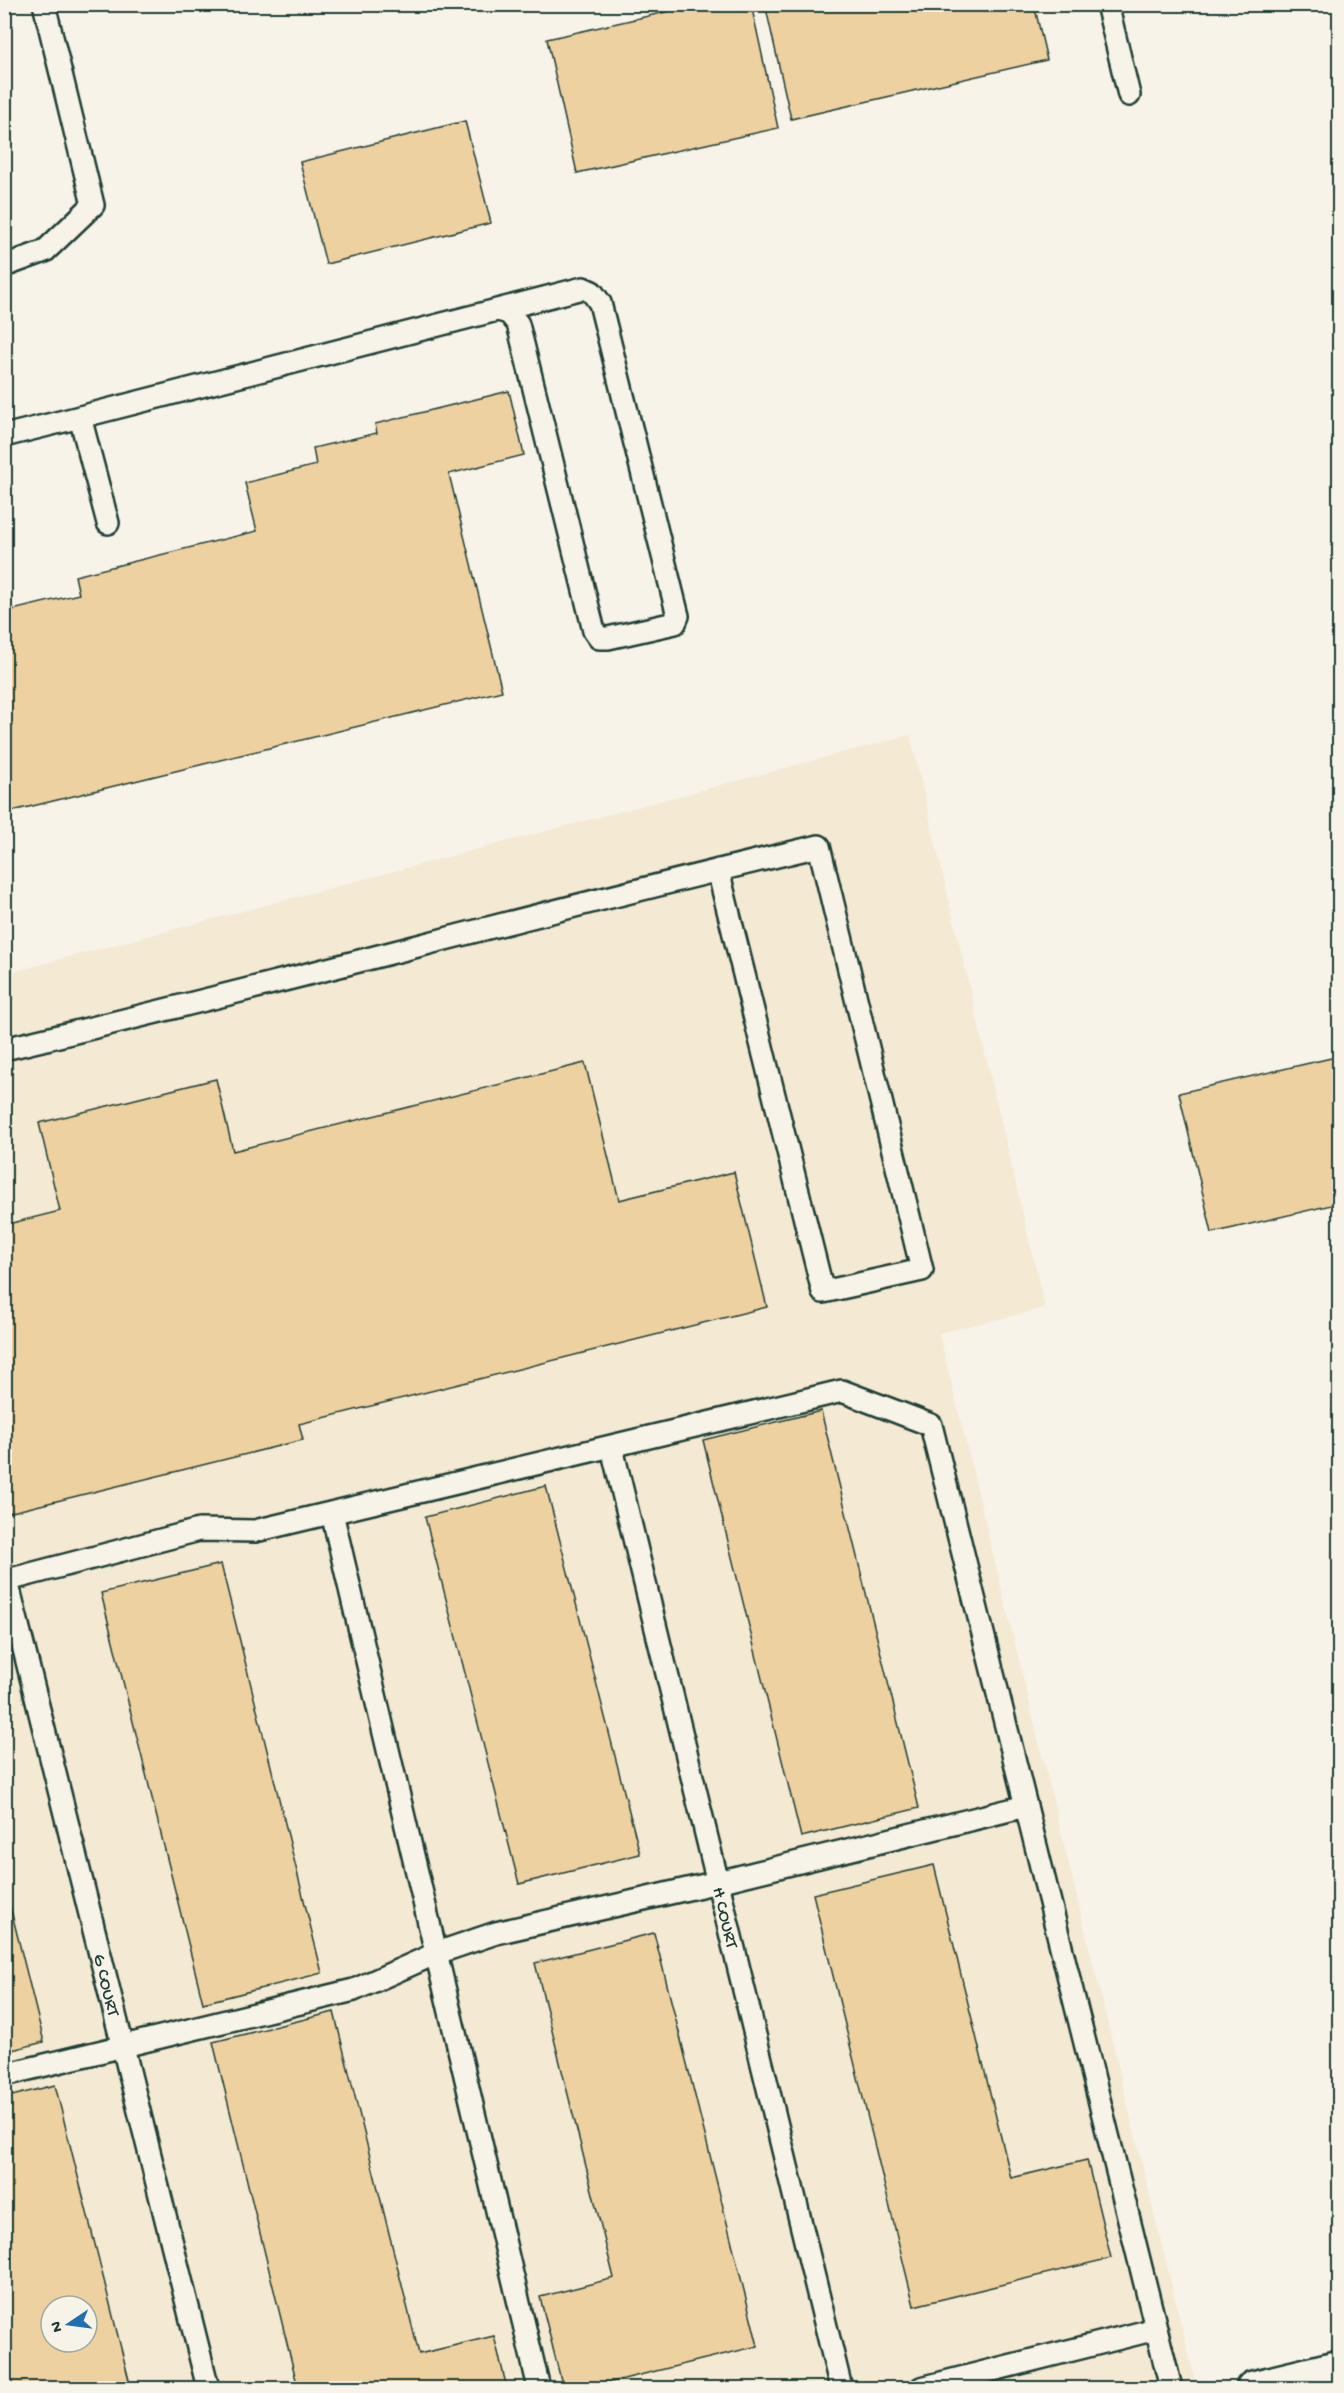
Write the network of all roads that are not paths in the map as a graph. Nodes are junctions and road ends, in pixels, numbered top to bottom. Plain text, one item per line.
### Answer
1 (44, 4) edge
2 (1107, 4) edge
3 (1129, 95) dead end
4 (4, 266) edge
5 (498, 310) junction
6 (80, 417) junction
7 (4, 436) edge
8 (108, 523) dead end
9 (718, 870) junction
10 (4, 1049) edge
11 (612, 1448) junction
12 (332, 1513) junction
13 (6, 1581) edge
14 (1026, 1806) junction
15 (718, 1882) junction
16 (437, 1953) junction
17 (123, 2046) junction
18 (4, 2075) edge
19 (1156, 2329) junction
20 (1340, 2367) edge
21 (1291, 2384) edge
22 (208, 2388) edge
23 (539, 2388) edge
24 (841, 2388) edge
25 (921, 2388) edge
26 (1171, 2388) edge
27 (1253, 2388) edge

1 - 4 lane
2 - 3 lane
5 - 5 lane
5 - 6 lane
6 - 7 lane
6 - 8 lane
9 - 9 lane
9 - 10 lane
11 - 12 lane
11 - 14 lane
11 - 15 lane, H COURT
12 - 13 lane
12 - 16 lane
13 - 17 lane, G COURT
14 - 15 lane
14 - 19 lane
15 - 16 lane
15 - 24 lane, H COURT
16 - 17 lane
16 - 23 lane
17 - 18 lane
17 - 22 lane, G COURT
19 - 25 lane
19 - 26 lane
20 - 21 street
21 - 27 street

